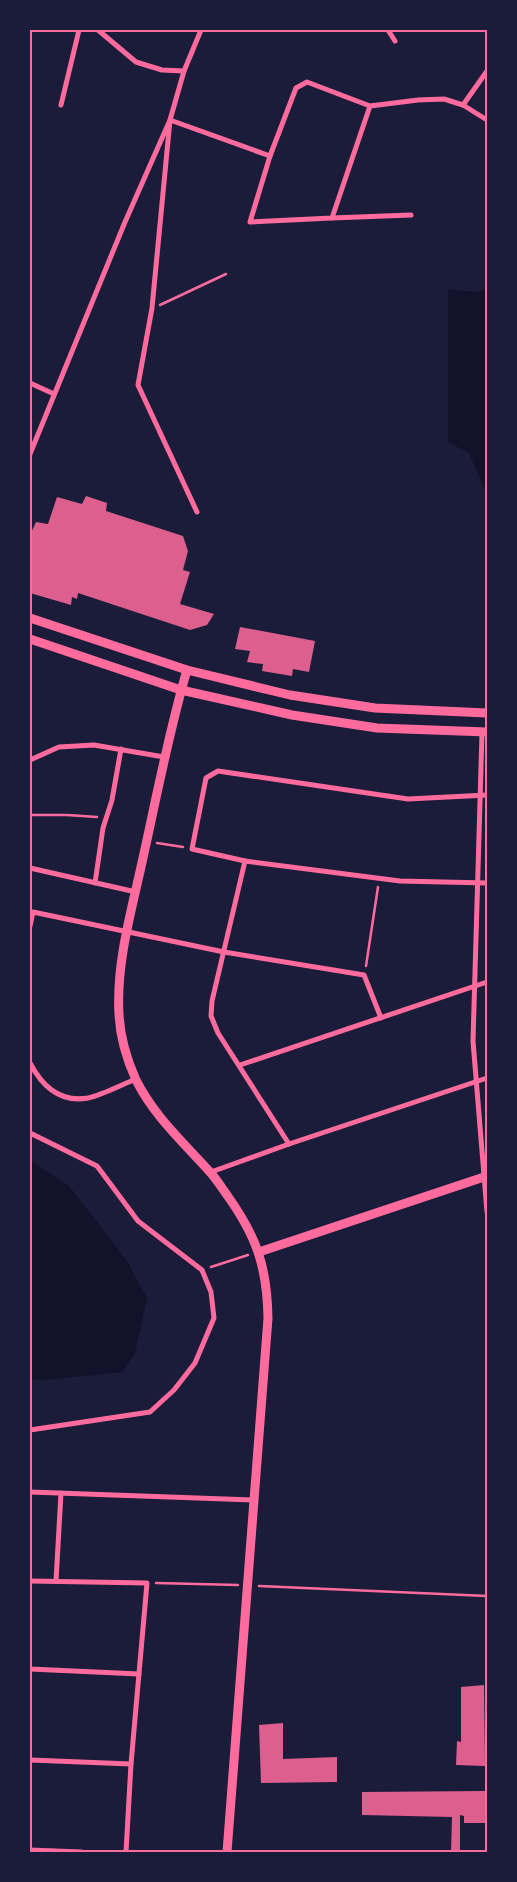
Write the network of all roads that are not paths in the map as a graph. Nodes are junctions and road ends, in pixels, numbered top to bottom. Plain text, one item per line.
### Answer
1 (80, 30) edge
2 (98, 30) edge
3 (201, 30) edge
4 (388, 30) edge
5 (396, 41) dead end
6 (184, 71) junction
7 (487, 71) edge
8 (463, 104) junction
9 (61, 105) dead end
10 (370, 106) junction
11 (170, 120) junction
12 (487, 120) edge
13 (270, 156) junction
14 (410, 215) dead end
15 (332, 218) junction
16 (30, 383) edge
17 (54, 394) junction
18 (30, 454) edge
19 (197, 512) dead end
20 (30, 618) edge
21 (30, 639) edge
22 (187, 670) junction
23 (181, 690) junction
24 (487, 713) edge
25 (484, 732) edge
26 (121, 749) junction
27 (164, 757) junction
28 (30, 760) edge
29 (487, 795) edge
30 (480, 796) junction
31 (245, 861) junction
32 (30, 868) edge
33 (95, 883) junction
34 (478, 883) junction
35 (487, 883) edge
36 (136, 892) junction
37 (31, 912) edge
38 (30, 926) edge
39 (127, 931) junction
40 (224, 952) junction
41 (487, 982) edge
42 (475, 986) junction
43 (381, 1018) junction
44 (30, 1062) edge
45 (240, 1065) junction
46 (487, 1078) edge
47 (136, 1079) junction
48 (476, 1081) junction
49 (30, 1132) edge
50 (288, 1144) junction
51 (211, 1172) junction
52 (486, 1177) edge
53 (487, 1212) edge
54 (258, 1252) junction
55 (30, 1430) edge
56 (30, 1492) edge
57 (61, 1493) junction
58 (253, 1500) junction
59 (30, 1581) edge
60 (56, 1581) junction
61 (30, 1669) edge
62 (139, 1674) junction
63 (30, 1760) edge
64 (131, 1764) junction
65 (30, 1850) edge
66 (81, 1852) edge
67 (126, 1852) edge
68 (227, 1852) edge

1 - 9 street
2 - 6 street
3 - 6 street
4 - 5 street
6 - 11 street
7 - 8 street
8 - 10 street
8 - 12 street
10 - 13 street
10 - 15 street
11 - 13 street
11 - 17 street
11 - 19 street
13 - 15 street
14 - 15 street
16 - 17 street
17 - 18 street
20 - 22 street
21 - 23 street
22 - 23 street
22 - 24 street
23 - 25 street
23 - 27 street
25 - 30 street
26 - 27 street
26 - 28 street
26 - 33 street
27 - 36 street
29 - 30 street
30 - 31 street
30 - 34 street
31 - 34 street
31 - 40 street
32 - 33 street
33 - 36 street
34 - 35 street
34 - 42 street
36 - 39 street
37 - 38 street
37 - 39 street
39 - 40 street
39 - 47 street
40 - 43 street
40 - 45 street
41 - 42 street
42 - 43 street
42 - 48 street
43 - 45 street
44 - 47 street
45 - 50 street
46 - 48 street
47 - 51 street
48 - 50 street
48 - 52 street
49 - 55 street
50 - 51 street
51 - 54 street
52 - 53 street
52 - 54 street
54 - 58 street
56 - 57 street
57 - 58 street
57 - 60 street
58 - 68 street
59 - 60 street
60 - 62 street
61 - 62 street
62 - 64 street
63 - 64 street
64 - 67 street
65 - 66 street

